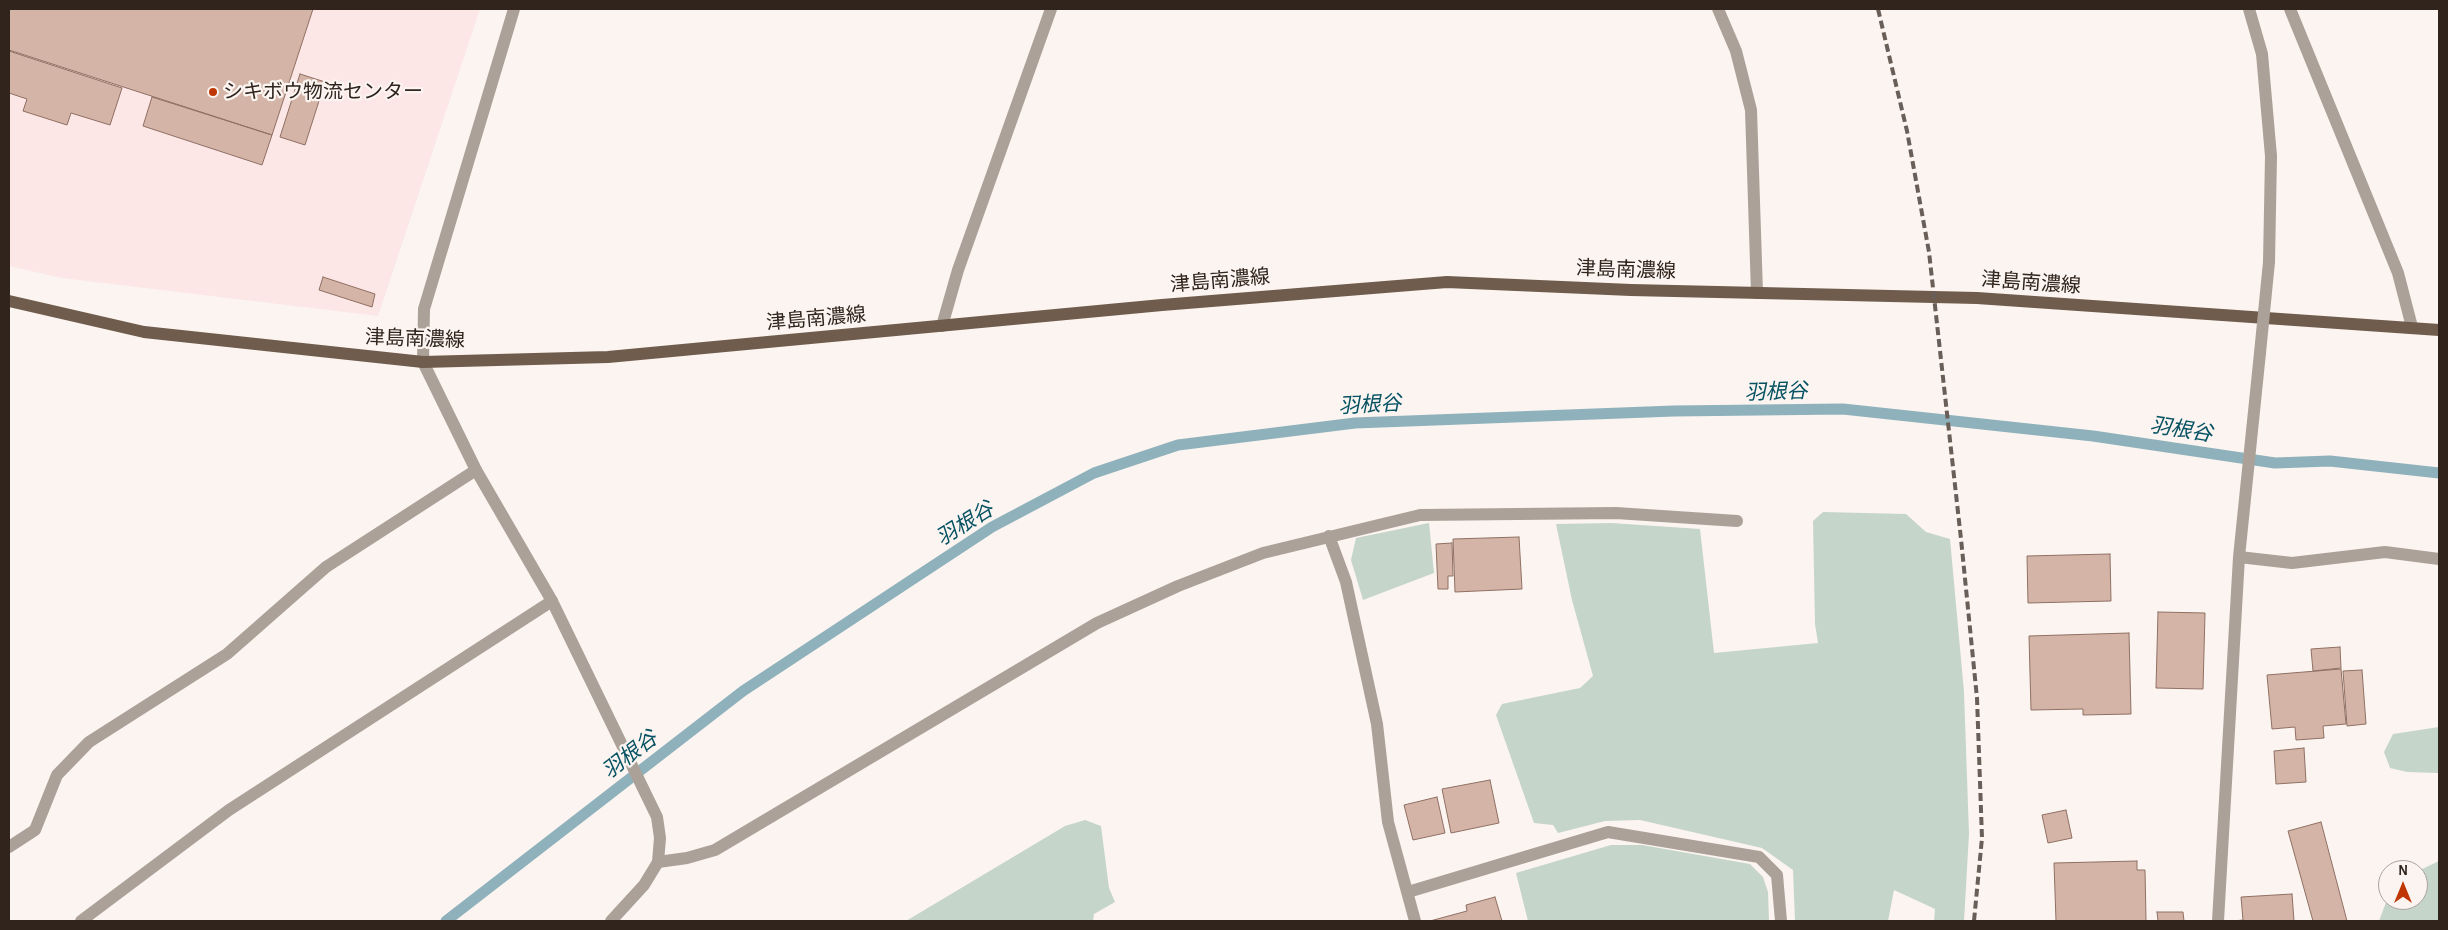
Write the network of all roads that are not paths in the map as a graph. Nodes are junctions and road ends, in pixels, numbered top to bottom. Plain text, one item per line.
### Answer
1 (514, 9) edge
2 (1051, 9) edge
3 (1718, 9) edge
4 (2248, 9) edge
5 (2290, 9) edge
6 (1757, 293) junction
7 (9, 301) edge
8 (942, 326) junction
9 (2412, 327) junction
10 (2439, 330) edge
11 (423, 362) junction
12 (476, 470) junction
13 (1737, 521) dead end
14 (1329, 536) junction
15 (2238, 557) junction
16 (2439, 559) edge
17 (552, 602) junction
18 (9, 847) edge
19 (658, 862) junction
20 (1408, 892) junction
21 (81, 921) edge
22 (611, 921) edge
23 (1415, 921) edge
24 (1782, 921) edge
25 (2218, 921) edge

1 - 11 street
2 - 8 street
3 - 6 street
4 - 15 street, bridge
5 - 9 street
6 - 8 main road, 津島南濃線
6 - 9 main road, 津島南濃線
7 - 11 main road, 津島南濃線
8 - 11 main road, 津島南濃線
9 - 10 main road, 津島南濃線
11 - 12 street
12 - 17 street
12 - 18 street
13 - 14 street
14 - 19 street
14 - 20 street
15 - 16 street
15 - 25 street
17 - 19 street
17 - 21 street
19 - 22 street
20 - 23 street
20 - 24 street

